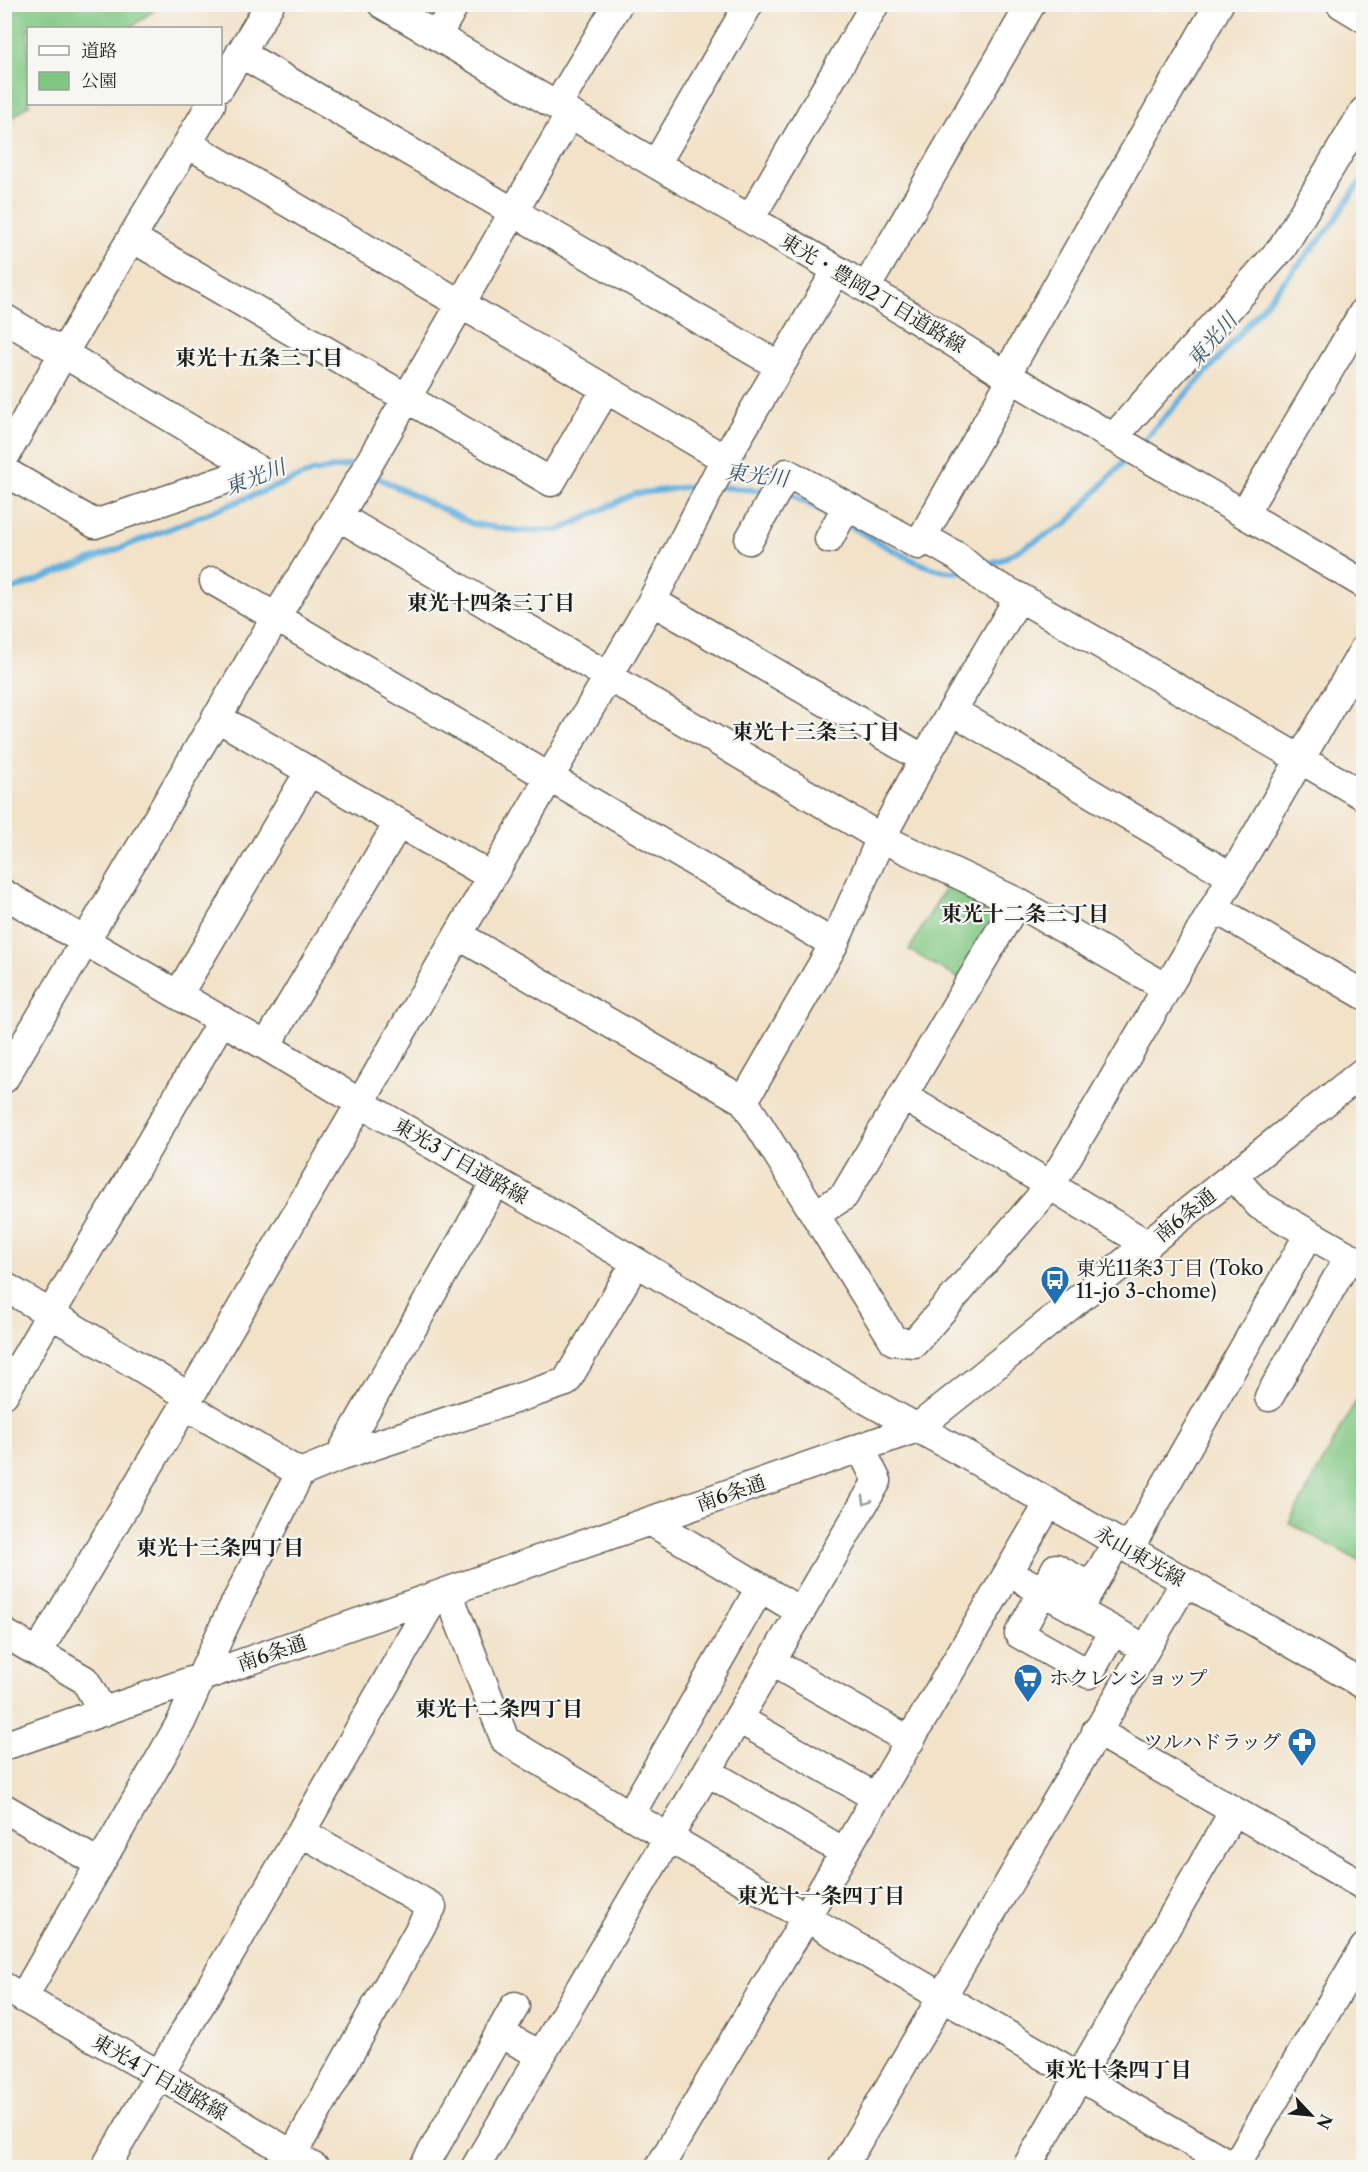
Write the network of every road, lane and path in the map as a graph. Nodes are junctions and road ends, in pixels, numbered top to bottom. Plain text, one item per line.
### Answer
1 (270, 4) edge
2 (382, 4) edge
3 (455, 4) edge
4 (618, 4) edge
5 (749, 4) edge
6 (875, 4) edge
7 (1031, 4) edge
8 (1219, 4) edge
9 (1341, 4) edge
10 (1364, 18) edge
11 (437, 36) junction
12 (240, 53) junction
13 (222, 84) edge
14 (210, 105) edge
15 (563, 110) junction
16 (1364, 111) edge
17 (188, 144) junction
18 (656, 164) junction
19 (513, 212) junction
20 (750, 219) junction
21 (132, 238) junction
22 (837, 270) junction
23 (866, 288) junction
24 (460, 303) junction
25 (1364, 311) edge
26 (4, 318) edge
27 (64, 352) junction
28 (779, 366) junction
29 (1009, 376) junction
30 (606, 389) junction
31 (406, 397) junction
32 (1128, 446) junction
33 (4, 458) edge
34 (4, 471) edge
35 (716, 475) junction
36 (343, 508) junction
37 (1244, 514) junction
38 (922, 537) junction
39 (749, 540) dead end
40 (214, 581) dead end
41 (1364, 584) edge
42 (1019, 597) junction
43 (652, 602) junction
44 (276, 617) junction
45 (1364, 649) edge
46 (608, 677) junction
47 (952, 711) junction
48 (216, 717) junction
49 (924, 759) junction
50 (1299, 759) junction
51 (309, 772) junction
52 (549, 778) junction
53 (1364, 796) edge
54 (398, 824) junction
55 (881, 838) junction
56 (492, 877) junction
57 (1232, 877) junction
58 (4, 894) edge
59 (1017, 902) junction
60 (1214, 908) junction
61 (458, 935) junction
62 (85, 942) junction
63 (834, 944) junction
64 (1167, 988) junction
65 (1364, 994) edge
66 (178, 995) junction
67 (222, 1020) junction
68 (266, 1046) junction
69 (1364, 1071) edge
70 (4, 1079) edge
71 (903, 1096) junction
72 (744, 1101) junction
73 (360, 1103) junction
74 (1233, 1176) junction
75 (496, 1181) junction
76 (1051, 1185) junction
77 (816, 1214) junction
78 (1309, 1234) junction
79 (1148, 1245) junction
80 (1356, 1261) edge
81 (636, 1262) junction
82 (4, 1286) edge
83 (51, 1314) junction
84 (4, 1394) edge
85 (1269, 1397) dead end
86 (188, 1401) junction
87 (917, 1428) junction
88 (861, 1449) junction
89 (339, 1457) junction
90 (300, 1473) junction
91 (1049, 1503) junction
92 (650, 1521) junction
93 (1123, 1546) junction
94 (1009, 1572) junction
95 (1185, 1582) junction
96 (760, 1588) junction
97 (1043, 1591) junction
98 (441, 1595) junction
99 (1085, 1599) junction
100 (801, 1612) junction
101 (1113, 1631) junction
102 (4, 1633) edge
103 (1144, 1649) junction
104 (38, 1652) junction
105 (772, 1662) junction
106 (200, 1677) junction
107 (1364, 1685) edge
108 (103, 1712) junction
109 (739, 1719) junction
110 (1096, 1731) junction
111 (909, 1741) junction
112 (4, 1746) edge
113 (708, 1772) junction
114 (877, 1798) junction
115 (4, 1808) edge
116 (1234, 1810) junction
117 (630, 1815) junction
118 (301, 1832) junction
119 (669, 1838) junction
120 (844, 1852) junction
121 (100, 1864) junction
122 (1364, 1886) edge
123 (806, 1918) junction
124 (1364, 1948) edge
125 (11, 1995) edge
126 (942, 1997) junction
127 (515, 2006) dead end
128 (499, 2033) junction
129 (541, 2055) junction
130 (158, 2074) junction
131 (1079, 2076) junction
132 (297, 2163) edge
133 (1235, 2167) edge
134 (105, 2168) edge
135 (423, 2168) edge
136 (475, 2168) edge
137 (659, 2168) edge
138 (842, 2168) edge
139 (1026, 2168) edge

1 - 12 street
2 - 11 street, 東光・豊岡2丁目道路線
3 - 11 street
4 - 15 street
5 - 18 street
6 - 20 street
7 - 23 street
8 - 29 street
9 - 10 street
11 - 15 street, 東光・豊岡2丁目道路線
12 - 13 street
12 - 19 street
14 - 17 street
15 - 18 street, 東光・豊岡2丁目道路線
15 - 19 street
16 - 32 street
17 - 21 street
17 - 24 street
18 - 20 street, 東光・豊岡2丁目道路線
19 - 24 street
19 - 28 street
20 - 22 street, 東光・豊岡2丁目道路線
21 - 27 street
21 - 31 street
22 - 23 street, 東光・豊岡2丁目道路線
22 - 28 street
23 - 29 street, 東光・豊岡2丁目道路線
24 - 30 street
24 - 31 street
25 - 37 street
26 - 27 street
27 - 33 street
27 - 34 street
28 - 35 street
29 - 32 street, 東光・豊岡2丁目道路線
29 - 38 street
30 - 31 street
30 - 35 street
31 - 36 street
32 - 37 street, 東光・豊岡2丁目道路線
35 - 43 street
36 - 44 street
36 - 46 street
37 - 41 street, 東光・豊岡2丁目道路線
38 - 39 street
38 - 42 street
40 - 44 street
42 - 47 street
42 - 50 street
43 - 46 street
43 - 49 street
44 - 48 street
44 - 52 street
45 - 50 street
46 - 52 street
46 - 55 street
47 - 49 street
47 - 57 street
48 - 51 street
48 - 62 street
49 - 55 street
50 - 53 street
50 - 57 street
51 - 54 street
51 - 66 street
52 - 56 street
52 - 63 street
54 - 56 street
54 - 68 street
55 - 59 street
55 - 63 street
56 - 61 street
57 - 60 street
58 - 62 street, 東光3丁目道路線
59 - 64 street
59 - 71 street
60 - 64 street
60 - 65 street
61 - 72 street
61 - 73 street
62 - 66 street, 東光3丁目道路線
62 - 70 street
63 - 72 street
64 - 76 street
66 - 67 street, 東光3丁目道路線
67 - 68 street, 東光3丁目道路線
67 - 83 street
68 - 73 street, 東光3丁目道路線
69 - 74 street, 南6条通
71 - 76 street
71 - 77 street
72 - 77 street
73 - 75 street, 東光3丁目道路線
73 - 86 street
74 - 78 street
74 - 79 street, 南6条通
75 - 81 street, 東光3丁目道路線
75 - 89 street
76 - 77 street
76 - 79 street
78 - 80 street
78 - 93 street
79 - 87 street, 南6条通
80 - 85 street
81 - 87 street, 東光3丁目道路線
81 - 89 street
82 - 83 street
83 - 84 street
83 - 86 street
86 - 90 street
86 - 104 street
87 - 88 street, 南6条通
87 - 91 street, 永山東光線
88 - 92 street, 南6条通
88 -> 100 street
89 - 90 street
90 - 106 street
91 - 93 street, 永山東光線
91 - 94 street
92 - 96 street
92 - 98 street, 南6条通
93 - 95 street, 永山東光線
93 - 99 street
94 - 97 street
94 - 111 street
95 - 103 street
95 - 107 street, 永山東光線
96 - 100 street
96 - 117 street
97 - 99 street
97 - 101 street
98 - 106 street, 南6条通
98 - 117 street
98 - 118 street
99 - 101 street
100 - 105 street
101 - 103 street
102 - 104 street
103 - 110 street
104 - 108 street
105 - 109 street
105 - 111 street
106 - 108 street, 南6条通
106 - 121 street
108 - 112 street, 南6条通
109 - 113 street
109 - 114 street
110 - 116 street
110 - 126 street
111 - 114 street
113 - 119 street
113 - 120 street
114 - 120 street
115 - 121 street
116 - 122 street
116 - 131 street
117 - 119 street
118 - 130 street
118 - 132 street
119 - 123 street
119 - 129 street
120 - 123 street
121 - 125 street
123 - 126 street
123 - 137 street
124 - 133 street
125 - 130 street, 東光4丁目道路線
126 - 131 street
126 - 138 street
127 - 128 street
128 - 129 street
128 - 135 street
129 - 136 street
130 - 132 street, 東光4丁目道路線
130 - 134 street
131 - 133 street
131 - 139 street

